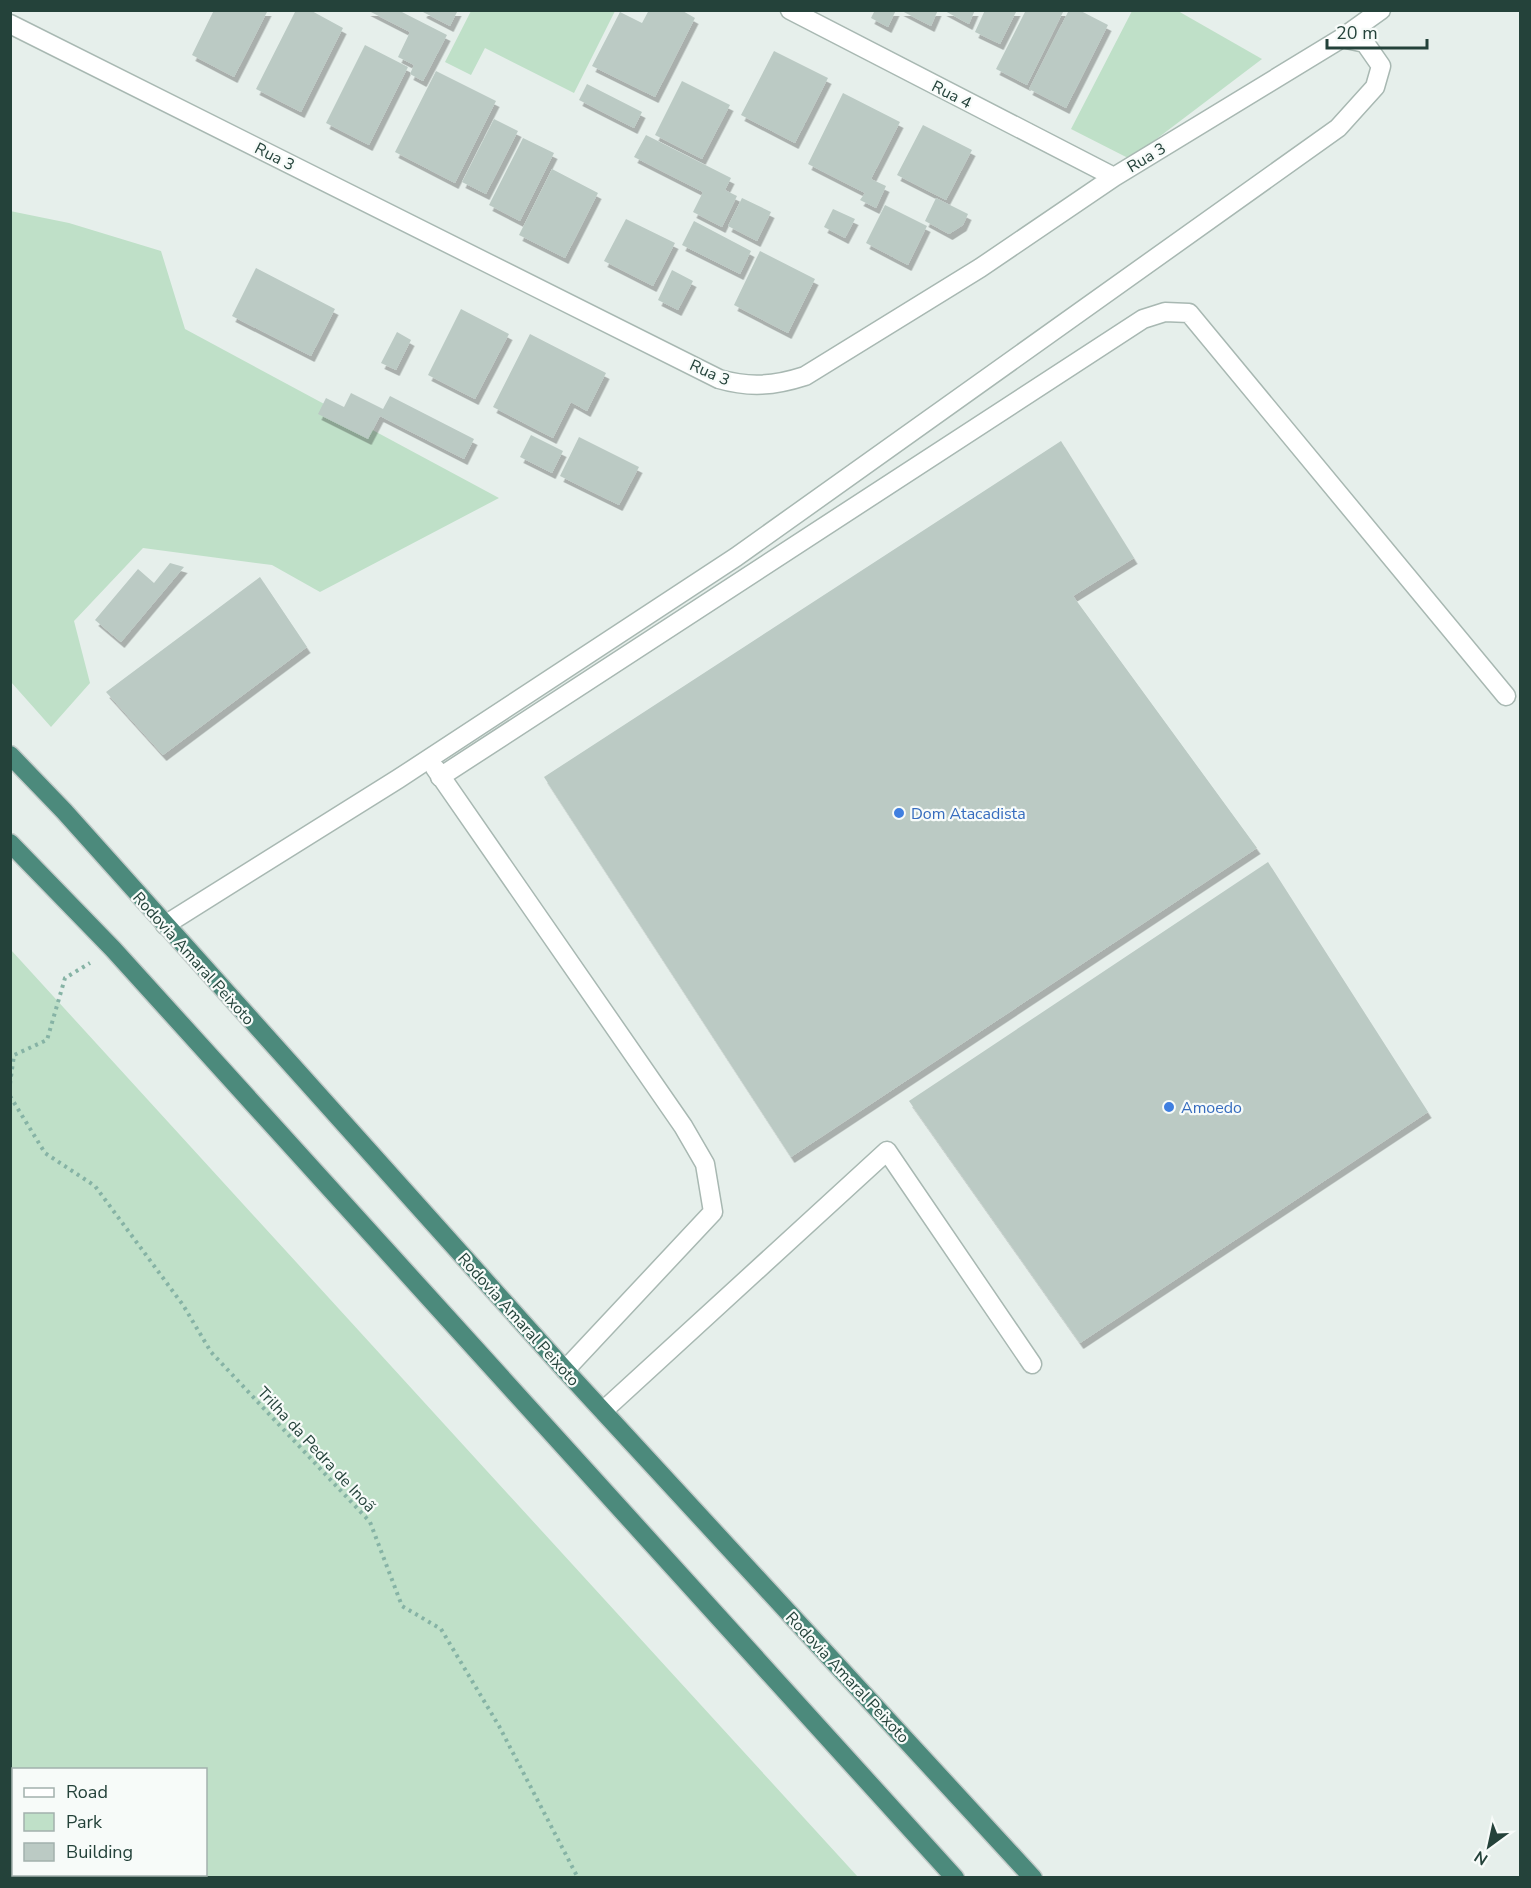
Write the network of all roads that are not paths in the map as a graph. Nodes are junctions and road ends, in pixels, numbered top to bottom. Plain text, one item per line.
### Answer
1 (790, 10) edge
2 (1381, 10) edge
3 (10, 24) edge
4 (1342, 38) junction
5 (1114, 177) junction
6 (1506, 696) dead end
7 (10, 755) edge
8 (429, 759) junction
9 (441, 777) junction
10 (10, 843) edge
11 (165, 925) junction
12 (1032, 1364) dead end
13 (565, 1370) junction
14 (603, 1411) junction
15 (954, 1878) edge
16 (1033, 1878) edge

1 - 5 street, Rua 4
2 - 4 street, Rua 3
3 - 5 street, Rua 3
4 - 5 street, Rua 3
4 - 8 street
6 - 9 street
7 - 11 highway, Rodovia Amaral Peixoto
8 - 9 street
8 - 11 street
9 - 13 street
10 - 15 highway
11 - 13 highway, Rodovia Amaral Peixoto
12 - 14 street
13 - 14 highway, Rodovia Amaral Peixoto
14 - 16 highway, Rodovia Amaral Peixoto

